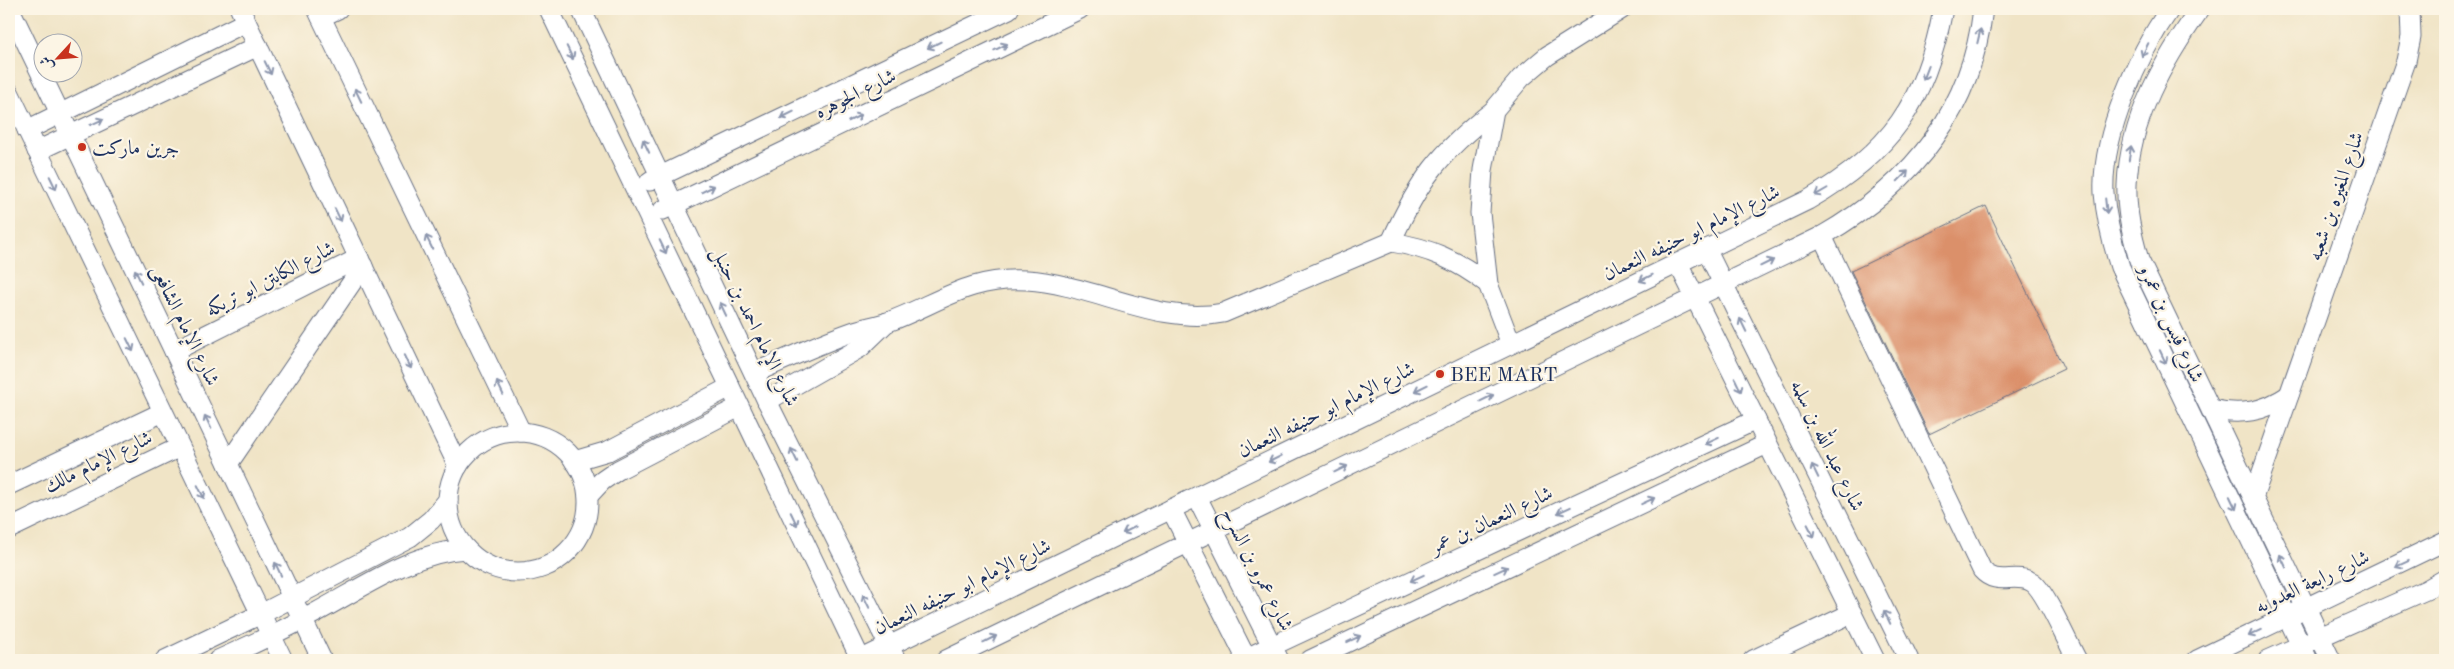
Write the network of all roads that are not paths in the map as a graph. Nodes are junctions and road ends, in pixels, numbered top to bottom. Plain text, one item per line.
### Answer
1 (10, 9) edge
2 (338, 9) edge
3 (549, 9) edge
4 (581, 9) edge
5 (1009, 9) edge
6 (1080, 9) edge
7 (1622, 9) edge
8 (1943, 9) edge
9 (1983, 9) edge
10 (2170, 9) edge
11 (2200, 9) edge
12 (2410, 9) edge
13 (319, 13) edge
14 (243, 15) edge
15 (258, 46) junction
16 (9, 92) edge
17 (1494, 110) junction
18 (60, 114) junction
19 (28, 130) junction
20 (70, 135) junction
21 (37, 150) junction
22 (660, 176) junction
23 (635, 188) junction
24 (674, 205) junction
25 (649, 218) junction
26 (1822, 236) junction
27 (1391, 242) junction
28 (1706, 250) junction
29 (361, 262) junction
30 (1678, 263) junction
31 (1488, 284) junction
32 (1723, 284) junction
33 (1695, 298) junction
34 (888, 322) junction
35 (1511, 344) junction
36 (174, 351) junction
37 (754, 373) junction
38 (730, 388) junction
39 (2289, 395) junction
40 (767, 401) junction
41 (740, 407) junction
42 (2211, 409) junction
43 (163, 412) junction
44 (1756, 420) junction
45 (521, 432) junction
46 (1767, 444) junction
47 (180, 447) junction
48 (574, 461) junction
49 (228, 464) junction
50 (458, 466) junction
51 (9, 486) edge
52 (588, 496) junction
53 (1196, 497) junction
54 (2254, 498) junction
55 (448, 500) junction
56 (1171, 509) junction
57 (9, 529) edge
58 (1213, 530) junction
59 (2445, 541) edge
60 (1188, 543) junction
61 (466, 549) junction
62 (2445, 579) edge
63 (292, 599) junction
64 (2306, 609) junction
65 (1852, 613) junction
66 (261, 614) junction
67 (2288, 618) junction
68 (302, 620) junction
69 (271, 636) junction
70 (2319, 637) junction
71 (892, 653) edge
72 (1275, 653) edge
73 (2304, 653) edge
74 (165, 660) edge
75 (218, 660) edge
76 (283, 660) edge
77 (322, 660) edge
78 (861, 660) edge
79 (946, 660) edge
80 (1245, 660) edge
81 (1310, 660) edge
82 (1753, 660) edge
83 (1875, 660) edge
84 (1909, 660) edge
85 (2077, 660) edge
86 (2197, 660) edge
87 (2268, 660) edge
88 (2331, 660) edge

1 - 18 street, شارع الإمام الشافعى
2 - 13 street
3 -> 23 street
22 -> 4 street, شارع الإمام احمد بن حنبل
5 -> 22 street, شارع الجوهره
24 -> 6 street, شارع الجوهره
7 - 17 street
8 -> 28 street, شارع الإمام ابو حنيفه النعمان
26 -> 9 street
10 -> 67 street, شارع قيس بن عمرو
42 -> 11 street, شارع قيس بن عمرو
12 - 39 street, شارع المغيره بن شعبه
45 -> 13 street
14 - 15 street
14 - 18 street
20 -> 15 street
15 -> 29 street
16 - 19 street
17 - 27 street
17 - 31 street
18 - 19 street
18 - 20 street, شارع الإمام الشافعى
19 - 21 street
20 - 21 street
36 -> 20 street, شارع الإمام الشافعى
21 -> 43 street
22 - 23 street, شارع الجوهره
22 - 24 street, شارع الإمام احمد بن حنبل
23 - 25 street
24 - 25 street, شارع الجوهره
37 -> 24 street, شارع الإمام احمد بن حنبل
25 -> 38 street
32 -> 26 street
26 - 85 street
27 - 31 street
27 - 34 street
28 - 30 street, شارع الإمام ابو حنيفه النعمان
28 - 32 street, شارع عبد الله بن سلمه
29 - 36 street, شارع الكابتن ابو تريكه
29 - 49 street
29 -> 50 street
30 - 33 street
30 -> 35 street, شارع الإمام ابو حنيفه النعمان
31 - 35 street
32 - 33 street
84 -> 32 street, شارع عبد الله بن سلمه
33 -> 44 street
58 -> 33 street
34 - 37 street
34 - 40 street
35 -> 53 street, شارع الإمام ابو حنيفه النعمان
49 -> 36 street, شارع الإمام الشافعى
37 - 40 street, شارع الإمام احمد بن حنبل
38 - 41 street
38 - 48 street
39 - 42 street
39 - 54 street, شارع المغيره بن شعبه
71 -> 40 street, شارع الإمام احمد بن حنبل
41 - 52 street
41 -> 78 street
42 - 54 street, شارع قيس بن عمرو
43 - 47 street
43 - 51 street, شارع الإمام مالك
44 - 46 street
44 -> 72 street, شارع النعمان بن عمر
45 - 48 street
45 - 50 street
46 -> 65 street
81 -> 46 street
47 - 57 street, شارع الإمام مالك
47 -> 66 street
48 - 52 street
63 -> 49 street, شارع الإمام الشافعى
50 - 55 street
52 - 61 street
53 - 56 street, شارع الإمام ابو حنيفه النعمان
53 - 58 street, شارع عمرو بن السرح
64 -> 54 street, شارع قيس بن عمرو
55 - 61 street
55 - 63 street
56 - 60 street
56 -> 71 street, شارع الإمام ابو حنيفه النعمان
58 - 60 street
58 - 72 street, شارع عمرو بن السرح
59 -> 64 street, شارع رابعة العدويه
79 -> 60 street
60 - 80 street
61 - 68 street
62 - 70 street
63 - 66 street
63 - 68 street, شارع الإمام الشافعى
64 - 67 street, شارع رابعة العدويه
64 - 70 street, شارع قيس بن عمرو
65 - 82 street
65 - 83 street
66 - 69 street
66 - 74 street
67 - 73 street, شارع قيس بن عمرو
67 -> 86 street, شارع رابعة العدويه
68 - 69 street
68 - 77 street, شارع الإمام الشافعى
69 - 75 street
69 - 76 street
70 - 73 street
70 - 88 street, شارع قيس بن عمرو
71 - 78 street, شارع الإمام ابو حنيفه النعمان
72 - 80 street, شارع النعمان بن عمر
73 - 87 street

